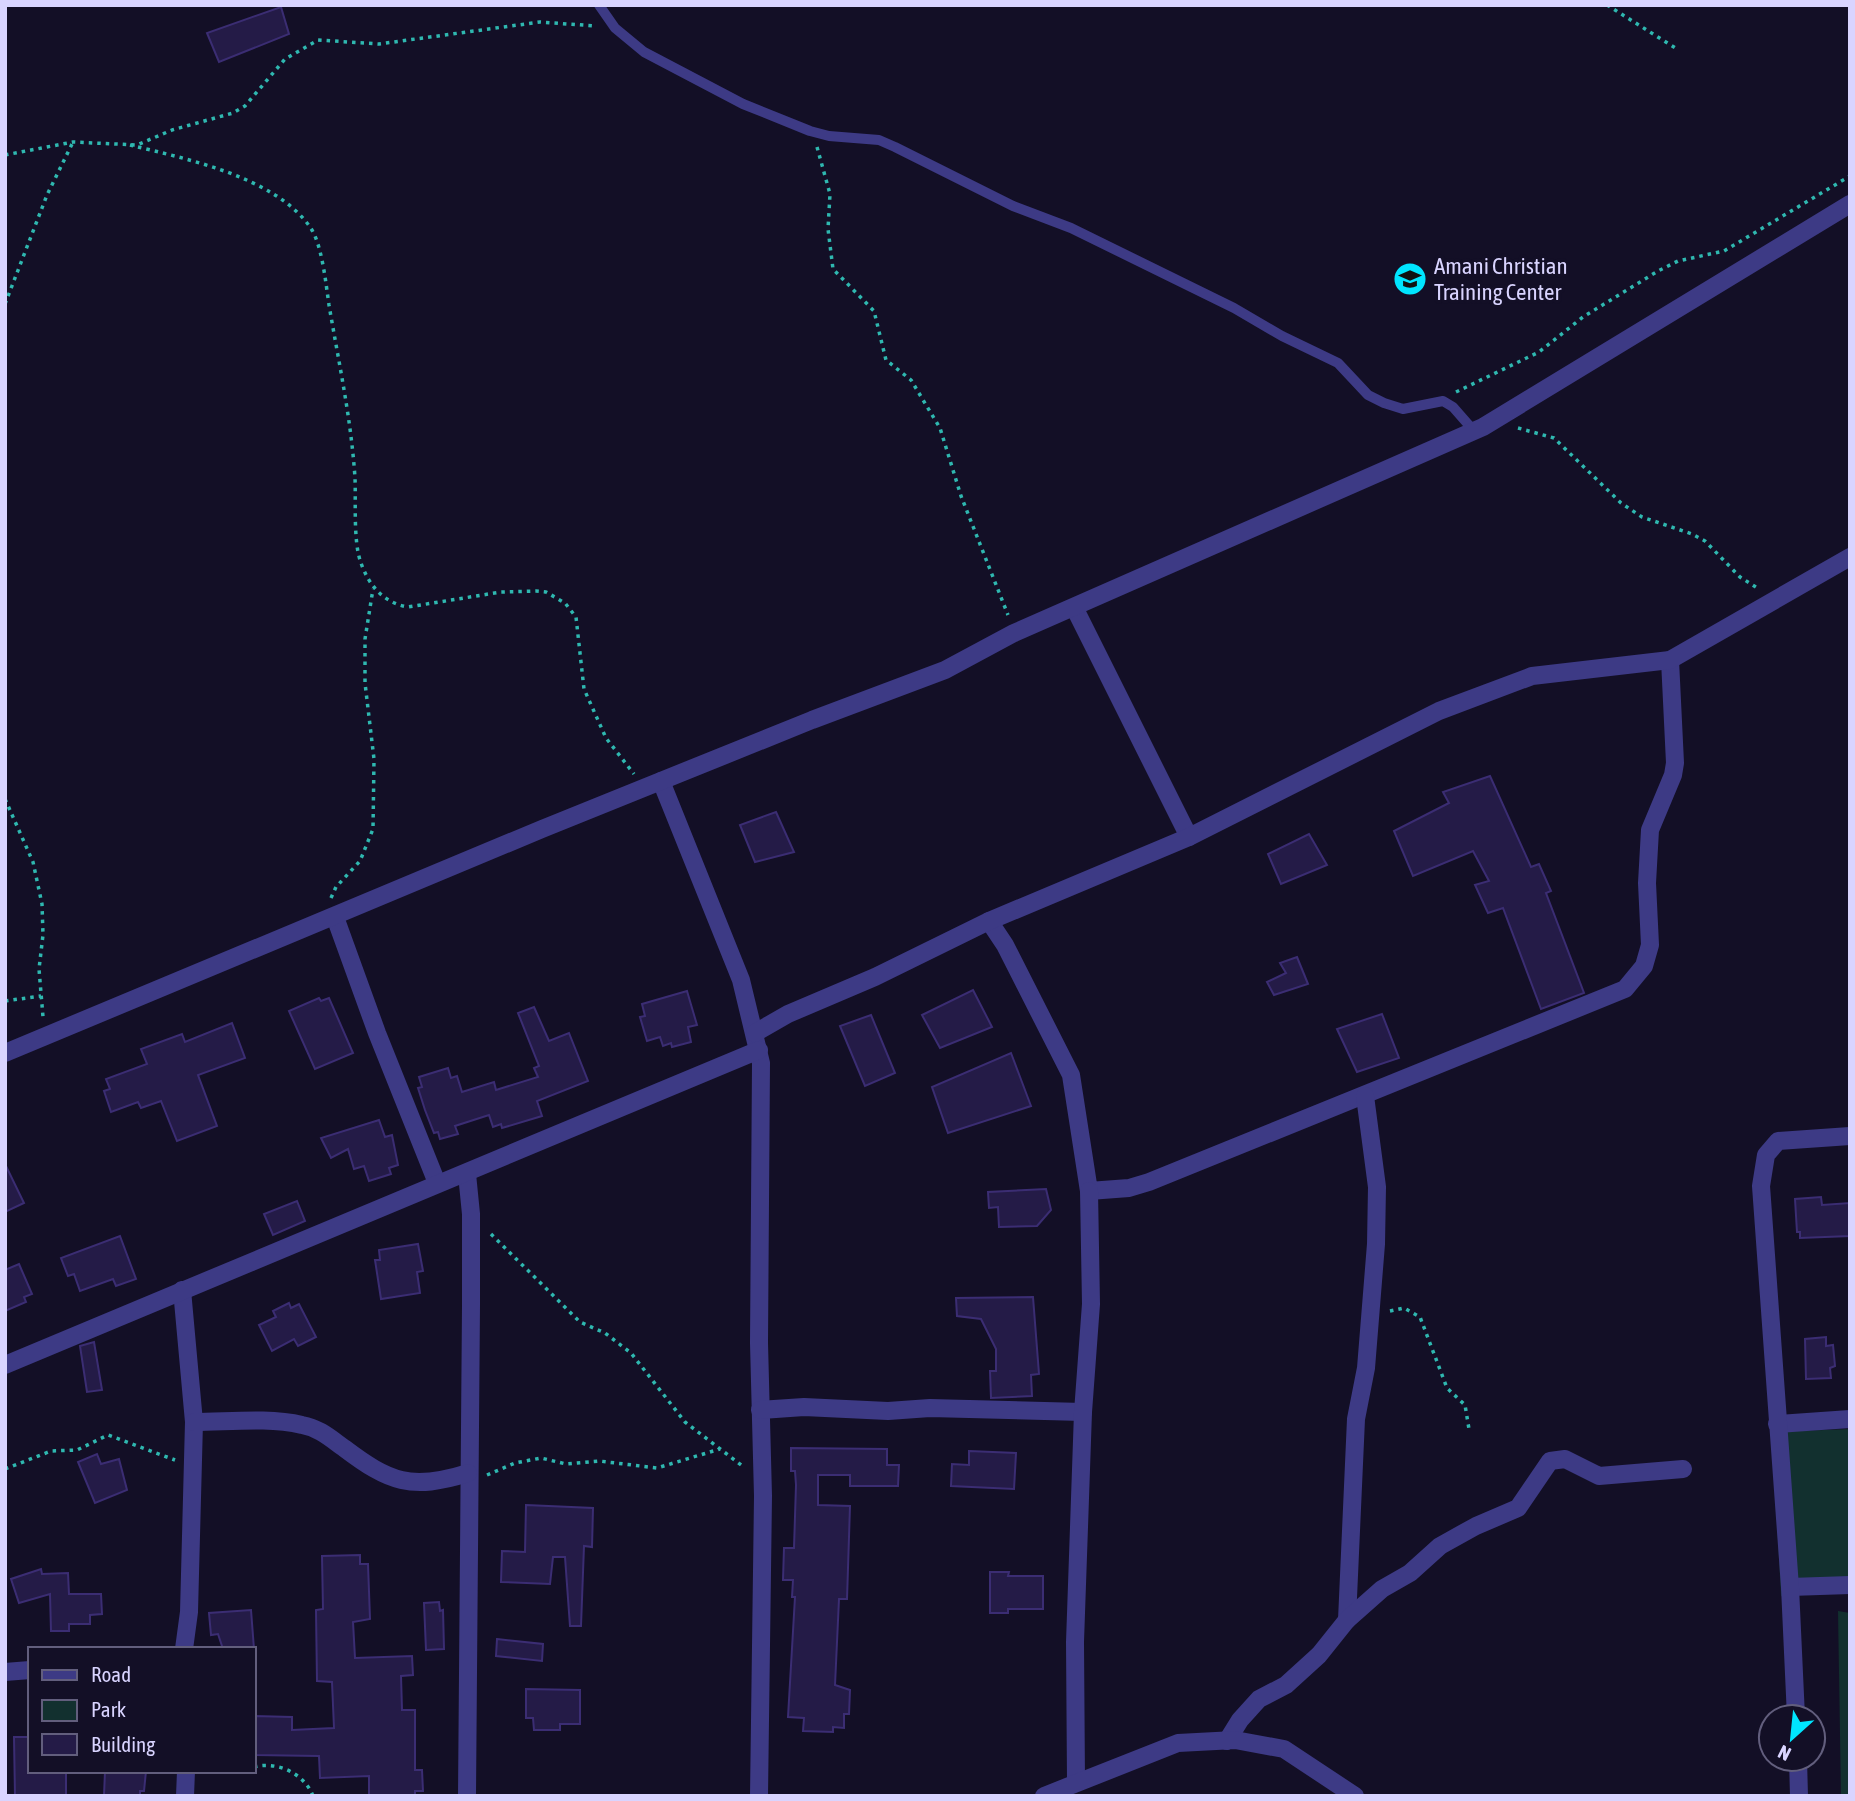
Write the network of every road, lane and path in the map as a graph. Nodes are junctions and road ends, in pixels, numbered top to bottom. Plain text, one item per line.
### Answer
1 (599, 5) edge
2 (1607, 5) edge
3 (615, 28) junction
4 (1677, 49) dead end
5 (810, 131) junction
6 (74, 142) junction
7 (130, 145) junction
8 (5, 155) edge
9 (1850, 176) edge
10 (1850, 204) edge
11 (5, 304) edge
12 (1443, 401) junction
13 (1492, 421) junction
14 (1474, 431) junction
15 (1850, 557) edge
16 (373, 586) junction
17 (1781, 596) junction
18 (1075, 609) junction
19 (1014, 634) junction
20 (1670, 660) junction
21 (653, 785) junction
22 (5, 799) edge
23 (1189, 837) junction
24 (333, 917) junction
25 (989, 921) junction
26 (41, 996) junction
27 (5, 1001) edge
28 (44, 1037) junction
29 (757, 1042) junction
30 (5, 1053) edge
31 (1365, 1096) junction
32 (1850, 1136) edge
33 (467, 1174) junction
34 (437, 1183) junction
35 (1089, 1191) junction
36 (471, 1214) junction
37 (182, 1290) junction
38 (1370, 1313) junction
39 (5, 1365) edge
40 (761, 1409) junction
41 (1083, 1412) junction
42 (1850, 1419) edge
43 (194, 1422) junction
44 (1777, 1424) junction
45 (1469, 1429) dead end
46 (720, 1448) junction
47 (194, 1467) junction
48 (5, 1469) edge
49 (1683, 1469) dead end
50 (468, 1477) junction
51 (762, 1483) junction
52 (1850, 1586) edge
53 (1790, 1587) junction
54 (1347, 1620) junction
55 (184, 1647) edge
56 (28, 1670) edge
57 (5, 1672) edge
58 (1795, 1703) edge
59 (1227, 1741) junction
60 (256, 1767) edge
61 (186, 1773) edge
62 (1798, 1773) edge
63 (1076, 1782) junction
64 (185, 1796) edge
65 (313, 1796) edge
66 (467, 1796) edge
67 (759, 1796) edge
68 (1044, 1796) edge
69 (1355, 1796) edge
70 (1799, 1796) edge

1 - 3 lane
2 - 4 path
3 - 5 lane
3 - 7 path
5 - 12 lane
5 - 19 path
6 - 7 path
6 - 8 path
6 - 11 path
7 - 16 path
9 - 12 path
10 - 13 street
12 - 14 lane
13 - 14 street
13 - 17 path
14 - 18 street
15 - 17 street
16 - 21 path
16 - 24 path
17 - 20 street
18 - 19 street
18 - 23 street
19 - 21 street
20 - 23 street
20 - 31 street
21 - 24 street
21 - 29 street
22 - 26 path
23 - 25 street
24 - 28 street
24 - 34 street
25 - 29 street
25 - 35 street
26 - 27 path
26 - 28 path
28 - 30 street
29 - 33 street
29 - 40 street
31 - 35 street
31 - 38 street
32 - 44 street
33 - 34 street
33 - 36 street
34 - 37 street
35 - 41 street
36 - 46 path
36 - 50 street
37 - 39 street
37 - 43 street
38 - 45 path
38 - 54 street
40 - 41 street
40 - 51 street
41 - 63 street
42 - 44 street
43 - 47 street
43 - 50 street
44 - 53 street
46 - 50 path
46 - 51 path
47 - 48 path
47 - 55 street
49 - 54 street
50 - 66 street
51 - 67 street
52 - 53 street
53 - 58 street
54 - 59 street
56 - 57 street
59 - 63 street
59 - 69 street
60 - 65 path
61 - 64 street
62 - 70 street
63 - 68 street

